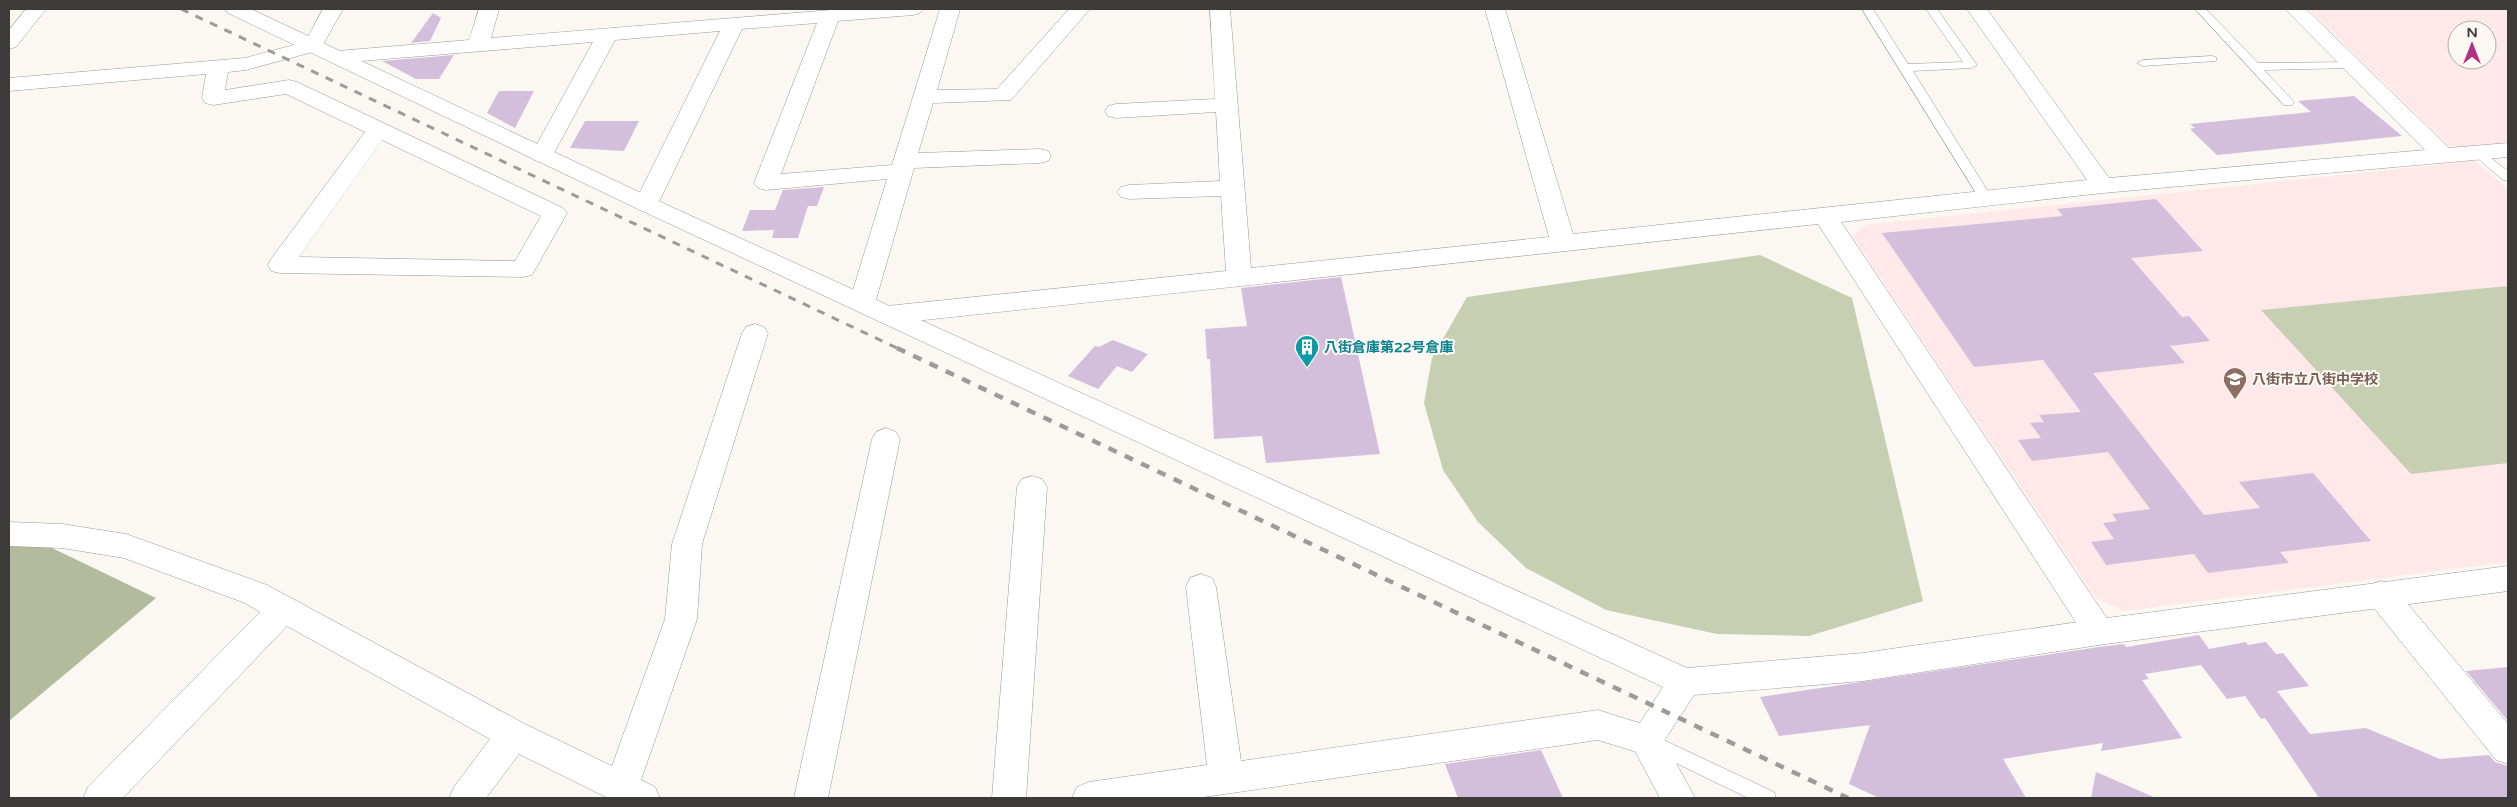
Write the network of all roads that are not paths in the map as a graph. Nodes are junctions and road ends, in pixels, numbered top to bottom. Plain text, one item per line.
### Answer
1 (36, 9) edge
2 (235, 9) edge
3 (332, 9) edge
4 (489, 9) edge
5 (913, 9) edge
6 (950, 9) edge
7 (1080, 9) edge
8 (1220, 9) edge
9 (1495, 9) edge
10 (1868, 9) edge
11 (1879, 9) edge
12 (1932, 9) edge
13 (1977, 9) edge
14 (2200, 9) edge
15 (2295, 9) edge
16 (830, 16) junction
17 (740, 19) edge
18 (621, 28) junction
19 (9, 43) edge
20 (313, 46) junction
21 (478, 46) junction
22 (337, 58) junction
23 (2212, 59) dead end
24 (2143, 63) dead end
25 (2352, 65) junction
26 (218, 67) junction
27 (2255, 67) junction
28 (1905, 68) junction
29 (9, 85) edge
30 (924, 97) junction
31 (2288, 102) dead end
32 (1227, 105) junction
33 (1116, 111) dead end
34 (378, 130) junction
35 (2508, 150) edge
36 (2479, 153) junction
37 (542, 154) junction
38 (1040, 156) dead end
39 (2444, 156) junction
40 (903, 166) junction
41 (2508, 177) edge
42 (2103, 186) junction
43 (1232, 188) junction
44 (1129, 192) dead end
45 (1986, 198) junction
46 (646, 204) junction
47 (1824, 215) junction
48 (1563, 243) junction
49 (1238, 278) junction
50 (862, 304) junction
51 (887, 315) junction
52 (755, 333) dead end
53 (886, 439) dead end
54 (1032, 487) dead end
55 (9, 534) edge
56 (2508, 579) edge
57 (1202, 587) dead end
58 (2380, 594) junction
59 (283, 609) junction
60 (2099, 632) junction
61 (1685, 682) junction
62 (513, 736) junction
63 (1646, 740) junction
64 (2508, 748) edge
65 (1226, 778) junction
66 (632, 793) edge
67 (100, 798) edge
68 (466, 798) edge
69 (811, 798) edge
70 (1009, 798) edge
71 (1089, 798) edge
72 (1678, 798) edge
73 (1767, 798) edge

1 - 19 street
2 - 20 street
3 - 20 street
4 - 21 street
5 - 16 street
6 - 30 street
7 - 30 street
8 - 32 street
9 - 48 street
10 - 11 lane
10 - 28 lane
12 - 28 lane
13 - 42 street
14 - 27 lane
15 - 25 street
16 - 17 street
16 - 40 street
17 - 18 street
17 - 46 street
18 - 21 street
18 - 37 street
20 - 22 street
20 - 26 street
21 - 22 street
22 - 37 street
23 - 24 lane
25 - 27 lane
25 - 39 street
26 - 29 street
26 - 34 street
27 - 31 lane
28 - 45 lane
30 - 40 street
32 - 33 street
32 - 43 street
34 - 34 street
35 - 36 street
36 - 39 street
36 - 41 lane
37 - 46 street
38 - 40 street
39 - 42 street
40 - 50 street
42 - 45 street
43 - 44 street
43 - 49 street
45 - 47 street
46 - 50 street
47 - 48 street
47 - 60 street
48 - 49 street
49 - 51 street
50 - 51 street
51 - 61 street
52 - 66 street
53 - 69 street
54 - 70 street
55 - 59 street
56 - 58 street
57 - 65 street
58 - 60 street
58 - 64 street
59 - 62 street
59 - 67 street
60 - 61 street
61 - 63 street
62 - 66 street
62 - 68 street
63 - 65 street
63 - 72 street
63 - 73 lane
65 - 71 street

